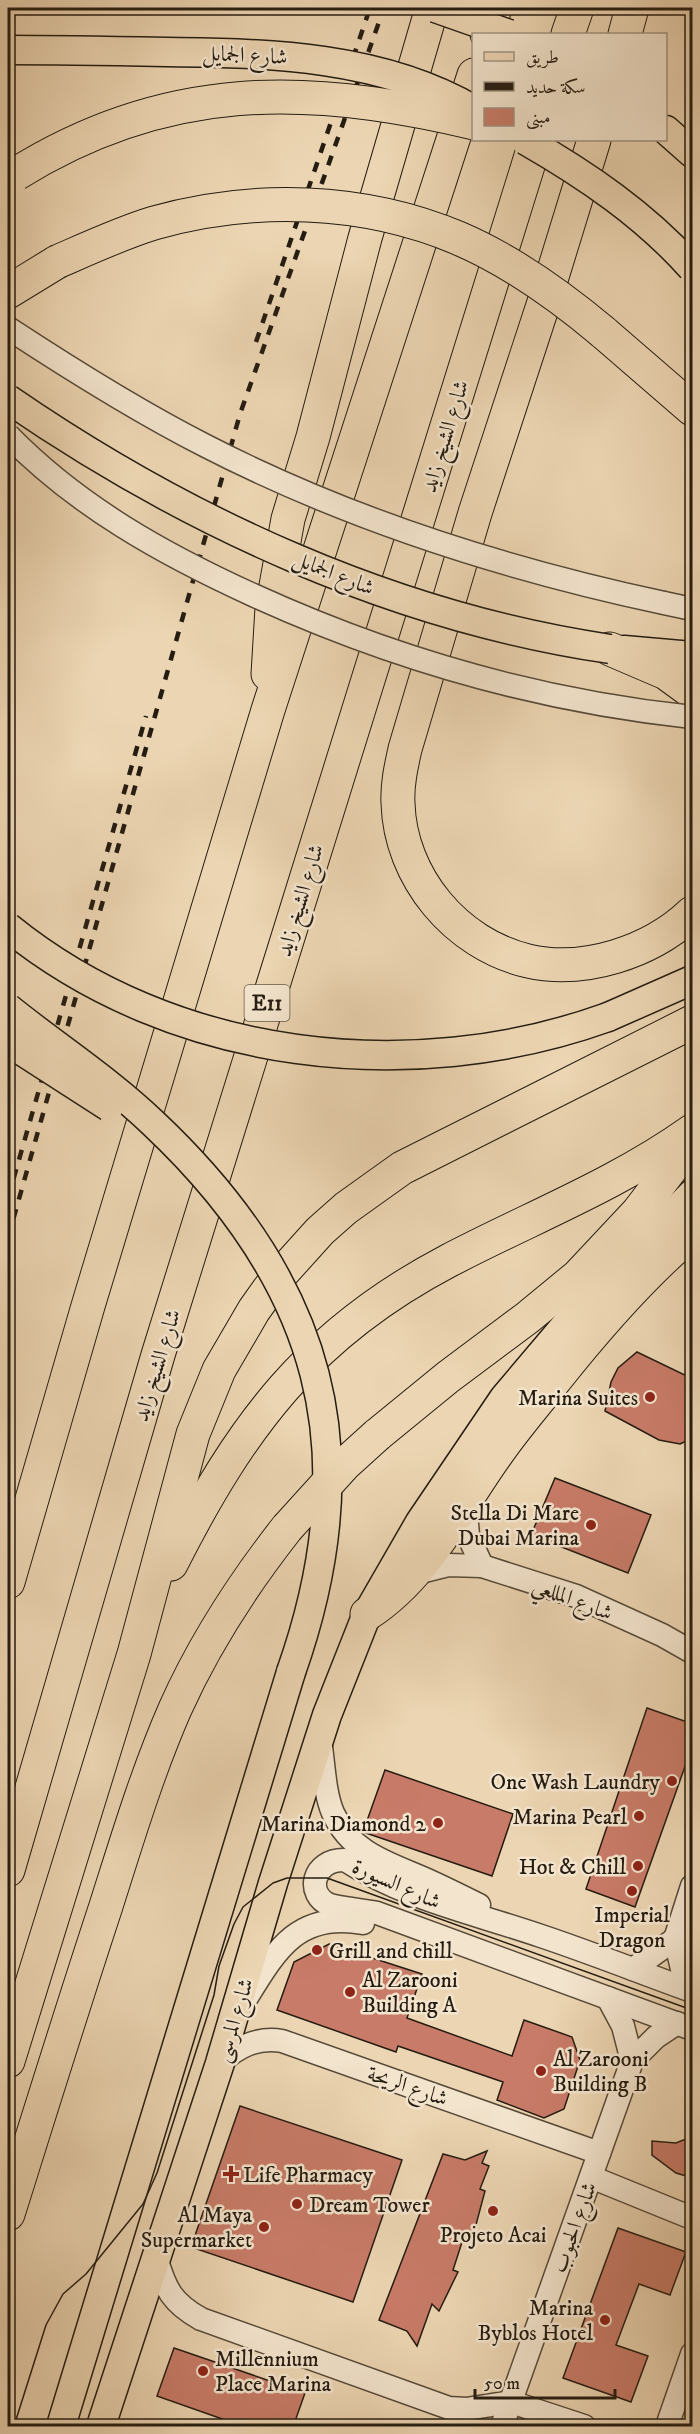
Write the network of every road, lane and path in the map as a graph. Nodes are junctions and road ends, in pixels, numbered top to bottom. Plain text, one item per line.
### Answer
1 (434, 8) edge
2 (495, 8) edge
3 (577, 8) edge
4 (632, 8) edge
5 (487, 33) edge
6 (506, 33) edge
7 (568, 33) edge
8 (625, 33) edge
9 (8, 50) edge
10 (472, 81) edge
11 (472, 109) edge
12 (472, 123) edge
13 (667, 131) edge
14 (527, 141) edge
15 (536, 141) edge
16 (594, 141) edge
17 (693, 153) edge
18 (12, 177) edge
19 (693, 268) edge
20 (8, 292) edge
21 (8, 328) edge
22 (8, 399) edge
23 (693, 409) edge
24 (8, 435) edge
25 (693, 609) edge
26 (610, 649) junction
27 (693, 656) edge
28 (693, 692) edge
29 (268, 710) junction
30 (693, 717) edge
31 (693, 913) edge
32 (8, 927) edge
33 (693, 980) edge
34 (8, 1008) edge
35 (693, 1022) edge
36 (8, 1042) edge
37 (693, 1131) edge
38 (693, 1141) edge
39 (184, 1155) junction
40 (693, 1194) edge
41 (693, 1233) edge
42 (465, 1502) junction
43 (482, 1566) junction
44 (416, 1573) junction
45 (8, 1582) edge
46 (367, 1614) junction
47 (693, 1632) edge
48 (662, 1635) junction
49 (693, 1652) edge
50 (134, 1654) junction
51 (320, 1740) junction
52 (8, 1870) edge
53 (693, 1886) edge
54 (539, 1935) junction
55 (675, 1938) junction
56 (455, 1943) junction
57 (633, 1969) junction
58 (692, 1991) edge
59 (608, 1998) junction
60 (232, 2021) junction
61 (685, 2026) edge
62 (8, 2061) edge
63 (632, 2061) junction
64 (220, 2063) junction
65 (599, 2153) junction
66 (591, 2177) junction
67 (8, 2214) edge
68 (693, 2218) edge
69 (156, 2257) junction
70 (693, 2354) edge
71 (511, 2402) junction
72 (61, 2427) edge
73 (101, 2427) edge
74 (502, 2427) edge
75 (585, 2427) edge
76 (667, 2427) edge

1 - 6 main road, bridge
1 - 29 highway
2 - 5 highway
3 - 7 highway
4 - 8 highway
9 - 11 main road, شارع الجمايل, bridge
10 - 29 highway
12 - 18 highway, bridge
13 - 17 main road
14 - 19 main road, bridge
15 - 52 highway, شارع الشيخ زايد / E11
16 - 31 highway
20 - 23 highway, bridge
21 - 25 street, bridge
22 - 26 main road, شارع الجمايل, bridge
24 - 30 street, bridge
26 - 27 main road, شارع الجمايل
26 - 28 highway
29 - 45 highway
32 - 33 main road, bridge
34 - 39 main road, bridge
35 - 50 highway
36 - 39 main road, bridge
37 - 50 highway
38 - 67 highway, bridge
39 - 72 main road, شارع المرسى, bridge
40 - 46 main road, شارع المرسى
41 - 42 highway
42 - 43 street
42 - 44 highway
43 - 44 street, شارع المللعي
43 - 48 street, شارع المللعي
44 - 46 highway
46 - 51 main road, شارع المرسى
47 - 48 street, شارع المللعي
48 - 49 street, شارع المللعي
50 - 62 highway
51 - 54 street, شارع السيورة
51 - 60 main road, شارع المرسى
53 - 55 street
54 - 56 street, شارع السيورة
54 - 57 street, شارع السيورة
55 - 57 street
55 - 58 street
56 - 59 street, شارع السيورة
56 - 60 street, شارع السيورة
57 - 58 street, شارع السيورة
59 - 61 street, شارع السيورة
59 - 63 street
60 - 64 main road, شارع المرسى
61 - 63 street, شارع الحبوب
63 - 65 street, شارع الحبوب
64 - 65 street, شارع الريحة
64 - 69 main road, شارع المرسى
65 - 66 street, شارع الحبوب
66 - 68 street
66 - 71 street, شارع الحبوب
69 - 71 street
69 - 73 main road, شارع المرسى
70 - 76 street
71 - 74 street, شارع الحبوب
71 - 75 street

